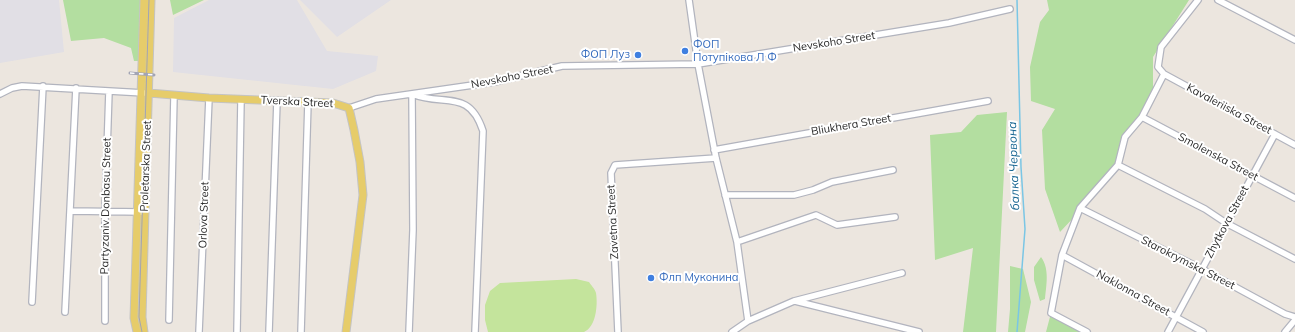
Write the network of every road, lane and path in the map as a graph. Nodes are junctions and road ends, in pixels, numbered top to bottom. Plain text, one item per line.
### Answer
1 (144, 0) edge
2 (152, 0) edge
3 (689, 0) edge
4 (1198, 0) edge
5 (1218, 0) edge
6 (1010, 9) dead end
7 (1295, 40) edge
8 (698, 64) junction
9 (1164, 74) junction
10 (43, 86) junction
11 (76, 88) junction
12 (109, 91) junction
13 (140, 93) junction
14 (148, 93) junction
15 (0, 94) edge
16 (412, 94) junction
17 (174, 96) junction
18 (208, 98) junction
19 (241, 100) junction
20 (277, 101) junction
21 (988, 101) dead end
22 (308, 102) junction
23 (349, 108) junction
24 (1142, 117) junction
25 (1275, 134) junction
26 (1295, 145) edge
27 (714, 150) junction
28 (716, 158) junction
29 (1118, 165) junction
30 (894, 170) dead end
31 (1252, 175) junction
32 (725, 195) junction
33 (1295, 198) edge
34 (1080, 208) junction
35 (70, 211) junction
36 (106, 211) junction
37 (137, 212) junction
38 (145, 212) junction
39 (895, 217) dead end
40 (1226, 223) junction
41 (737, 242) junction
42 (1062, 255) junction
43 (1295, 259) edge
44 (1202, 269) junction
45 (902, 273) dead end
46 (794, 301) junction
47 (32, 302) dead end
48 (65, 312) dead end
49 (1176, 317) junction
50 (1295, 318) edge
51 (169, 320) dead end
52 (105, 321) dead end
53 (748, 321) junction
54 (137, 332) edge
55 (144, 332) edge
56 (199, 332) edge
57 (237, 332) edge
58 (269, 332) edge
59 (301, 332) edge
60 (346, 332) edge
61 (409, 332) edge
62 (475, 332) edge
63 (618, 332) edge
64 (732, 332) edge
65 (919, 332) edge
66 (1087, 332) edge
67 (1168, 332) edge
68 (1203, 332) edge
69 (1286, 332) edge

1 - 13 main road, Proletarska Street
2 - 14 main road, Proletarska Street
3 - 8 street
4 - 9 street
5 - 7 street
6 - 8 street, Nevskoho Street
8 - 16 street, Nevskoho Street
8 - 27 street
9 - 24 street
9 - 25 street, Kavaleriiska Street
10 - 11 street, Tverska Street
10 - 15 street, Tverska Street
10 - 47 street
11 - 12 street, Tverska Street
11 - 35 street
12 - 13 street, Tverska Street
12 - 36 street, Partyzaniv Donbasu Street
13 - 14 street, Tverska Street
13 - 37 main road, Proletarska Street
14 - 17 main road, Tverska Street
14 - 38 main road, Proletarska Street
16 - 23 street, Nevskoho Street
16 - 61 street
16 - 62 street
17 - 18 main road, Tverska Street
17 - 51 street
18 - 19 main road, Tverska Street
18 - 56 street, Orlova Street
19 - 20 main road, Tverska Street
19 - 57 street
20 - 22 main road, Tverska Street
20 - 58 street
21 - 27 street, Bliukhera Street
22 - 23 main road, Tverska Street
22 - 59 street
23 - 60 main road, Tverska Street
24 - 29 street
24 - 31 street, Smolenska Street
25 - 26 street, Kavaleriiska Street
25 - 31 street, Zhytkova Street
27 - 28 street
28 - 32 street
28 - 63 street, Zavetna Street
29 - 34 street
29 - 40 street
30 - 32 street
31 - 33 street, Smolenska Street
31 - 40 street, Zhytkova Street
32 - 41 street
34 - 42 street
34 - 44 street, Starokrymska Street
35 - 36 street
35 - 48 street
36 - 37 street
36 - 52 street, Partyzaniv Donbasu Street
37 - 38 street
37 - 54 main road, Proletarska Street
38 - 55 main road, Proletarska Street
39 - 41 street
40 - 43 street
40 - 44 street, Zhytkova Street
41 - 53 street
42 - 49 street, Naklonna Street
42 - 66 street
44 - 49 street, Zhytkova Street
44 - 50 street, Starokrymska Street
45 - 46 street
46 - 53 street
46 - 65 street
49 - 67 street, Zhytkova Street
49 - 68 street, Naklonna Street
50 - 69 street
53 - 64 street

